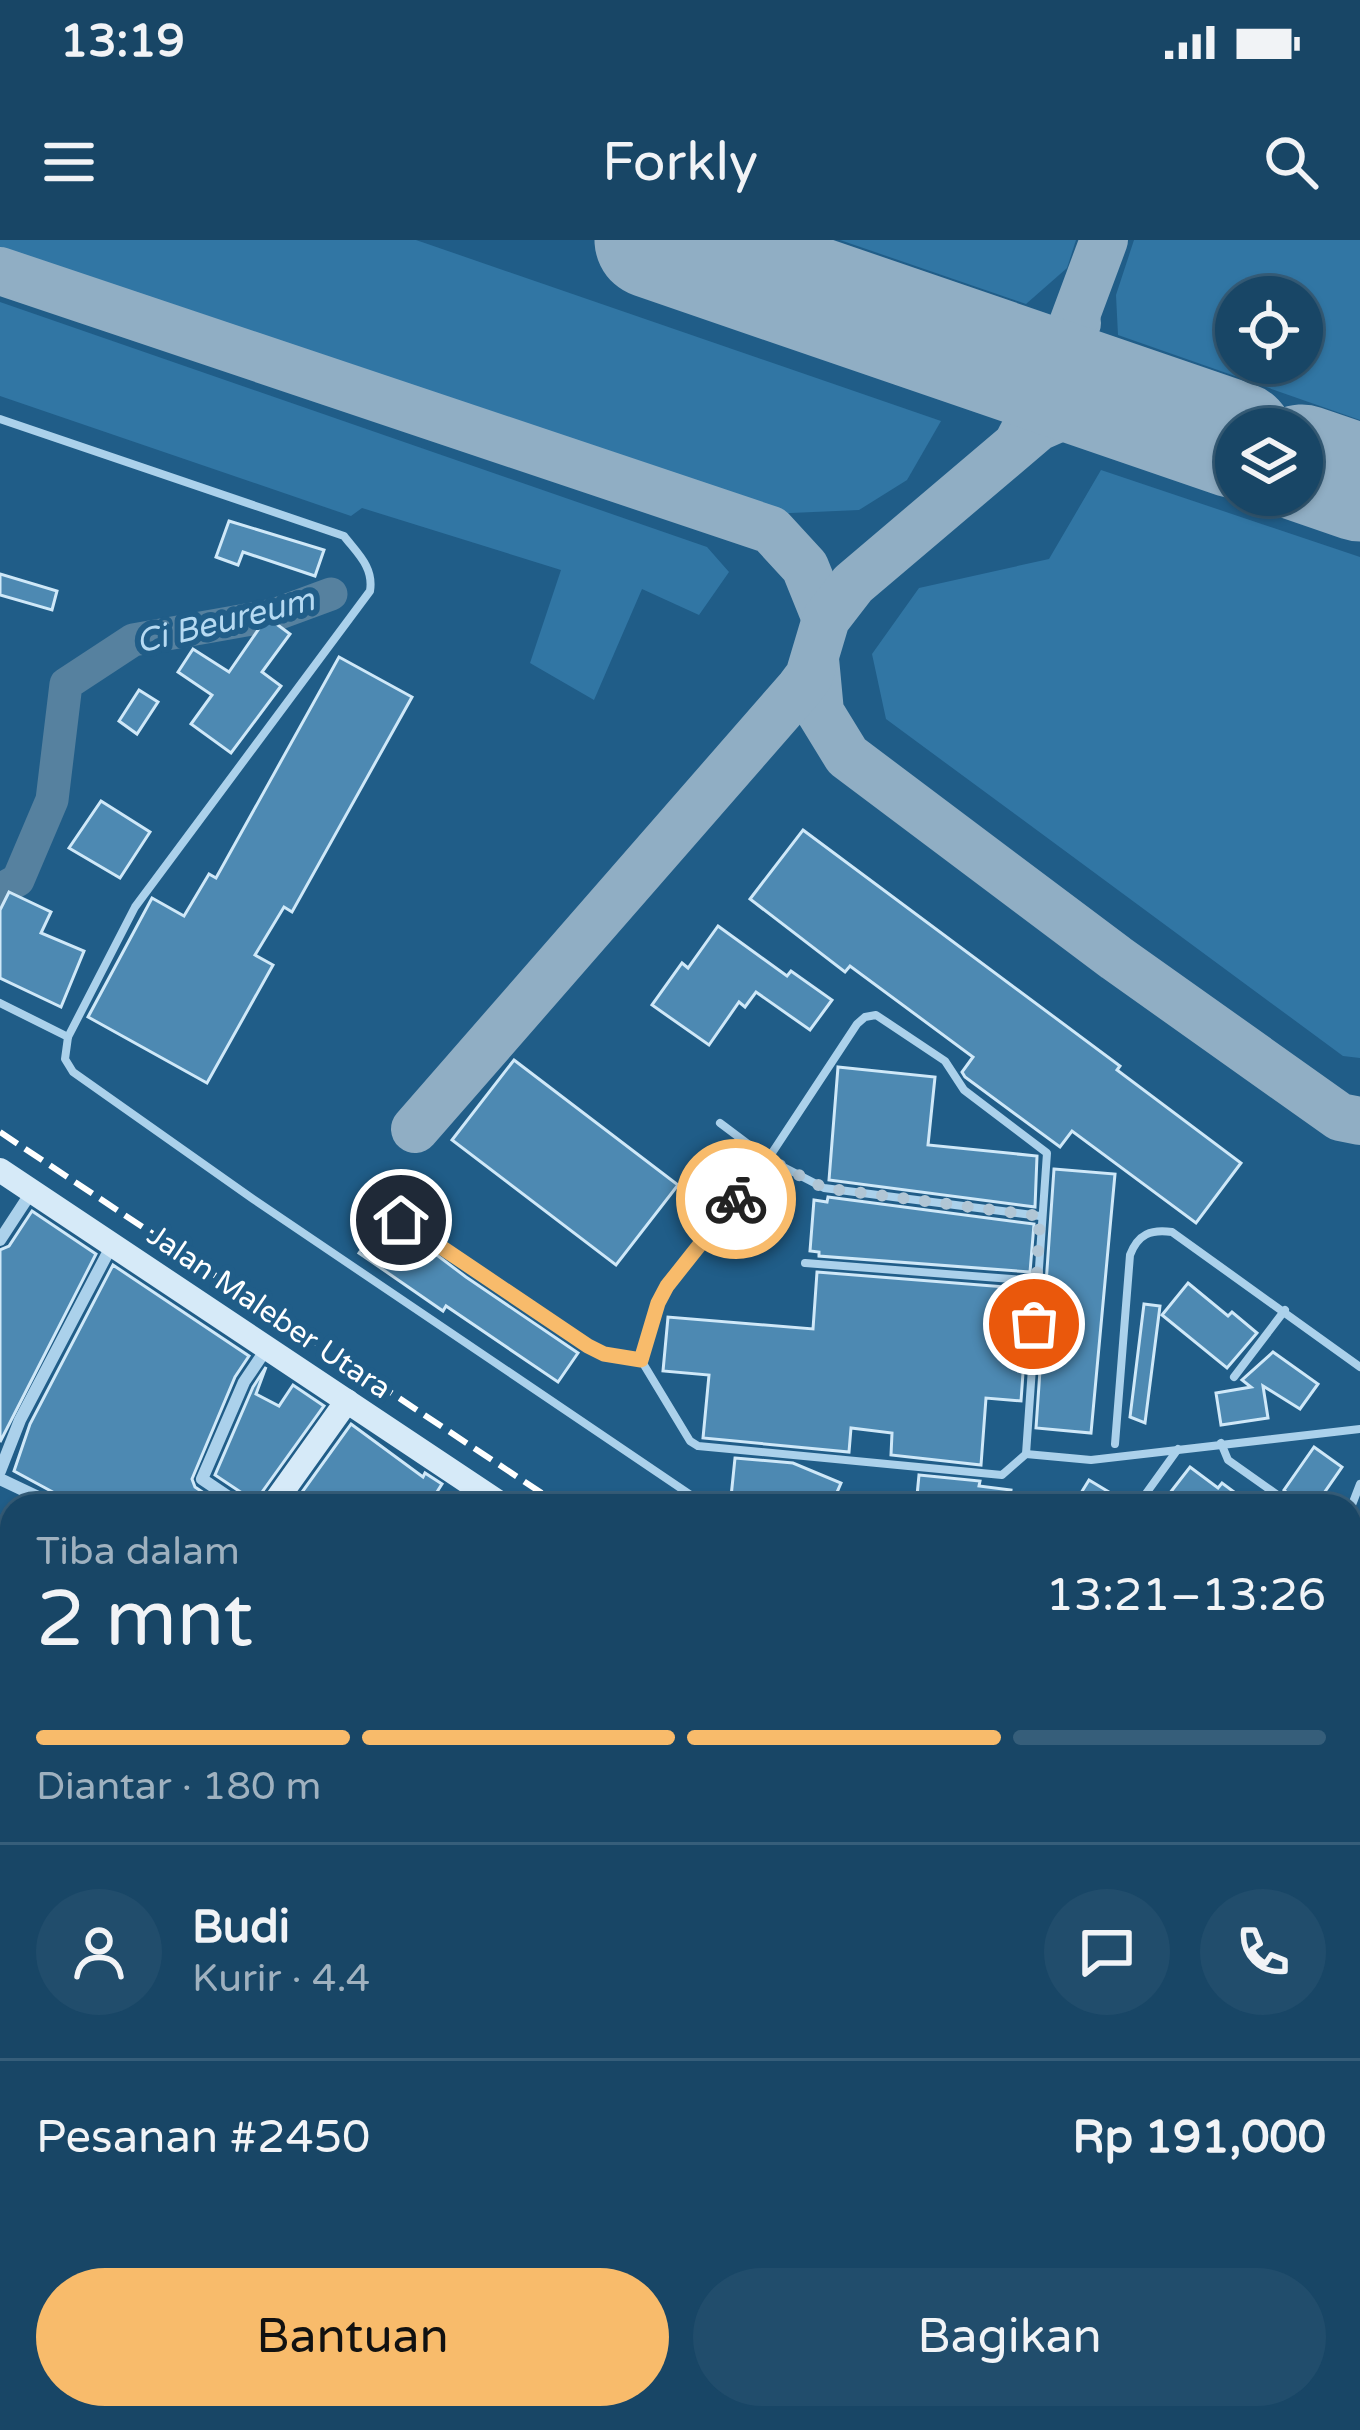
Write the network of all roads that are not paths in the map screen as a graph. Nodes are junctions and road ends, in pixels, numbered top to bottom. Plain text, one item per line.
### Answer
1 (0, 419) edge
2 (0, 1003) edge
3 (68, 1037) junction
4 (720, 1123) dead end
5 (768, 1159) junction
6 (0, 1170) edge
7 (33, 1190) junction
8 (1040, 1216) junction
9 (401, 1220) dead end
10 (0, 1240) edge
11 (112, 1243) junction
12 (805, 1263) dead end
13 (1036, 1281) junction
14 (1285, 1310) junction
15 (267, 1347) junction
16 (641, 1360) junction
17 (1360, 1367) edge
18 (1234, 1377) dead end
19 (347, 1401) junction
20 (1360, 1429) edge
21 (1221, 1443) junction
22 (1115, 1444) dead end
23 (1179, 1448) junction
24 (1026, 1454) junction
25 (0, 1475) edge
26 (35, 1494) edge
27 (224, 1494) edge
28 (281, 1494) edge
29 (479, 1494) edge
30 (689, 1494) edge
31 (1146, 1494) edge
32 (1276, 1494) edge

1 - 3 lane
2 - 3 lane
3 - 30 lane
4 - 5 lane
5 - 8 lane
5 - 8 lane
5 - 16 lane
6 - 7 street, Jalan Maleber Utara
7 - 10 street
7 - 11 street, Jalan Maleber Utara
8 - 13 lane
9 - 16 lane
11 - 15 street, Jalan Maleber Utara
11 - 25 street
12 - 13 lane
13 - 24 lane
14 - 17 lane
14 - 18 lane
14 - 22 lane
15 - 19 street, Jalan Maleber Utara
15 - 27 street
16 - 24 lane
19 - 28 street
19 - 29 street, Jalan Maleber Utara
20 - 21 lane
21 - 23 lane
21 - 32 lane
23 - 24 lane
23 - 31 lane
25 - 26 street

